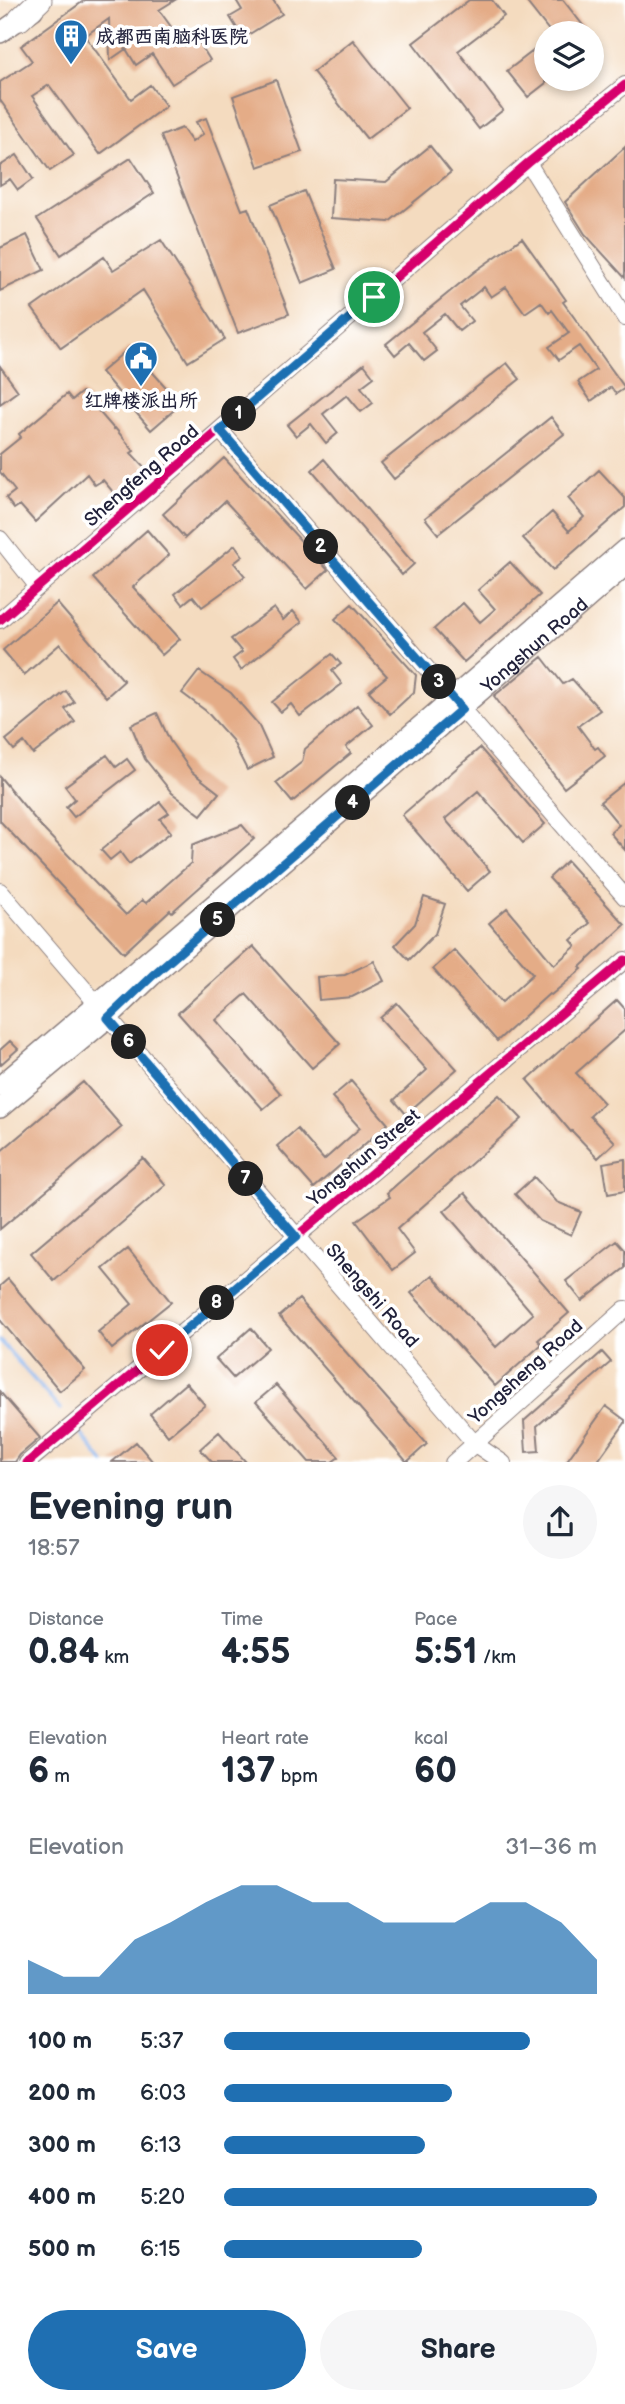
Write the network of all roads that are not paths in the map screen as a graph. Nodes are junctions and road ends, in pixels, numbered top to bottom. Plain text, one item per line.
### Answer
1 (40, 0) edge
2 (49, 0) edge
3 (20, 19) junction
4 (0, 33) edge
5 (625, 85) edge
6 (528, 163) junction
7 (625, 318) edge
8 (220, 430) junction
9 (0, 539) edge
10 (625, 549) edge
11 (625, 566) edge
12 (38, 587) junction
13 (0, 620) edge
14 (457, 703) junction
15 (0, 891) edge
16 (625, 897) edge
17 (625, 960) edge
18 (102, 1011) junction
19 (0, 1086) edge
20 (0, 1108) edge
21 (296, 1237) junction
22 (625, 1309) edge
23 (475, 1444) junction
24 (27, 1462) edge
25 (453, 1462) edge
26 (503, 1462) edge

1 - 3 highway
2 - 3 main road
3 - 4 main road
5 - 6 street, Shengfeng Road
6 - 7 street
6 - 8 street, Shengfeng Road
8 - 12 street, Shengfeng Road
8 - 14 street
9 - 12 street
10 - 14 main road
11 - 14 main road, Yongshun Road
12 - 13 street, Shengfeng Road
14 - 16 street
14 - 18 main road, Yongshun Road
15 - 18 street, Shengshi Road
17 - 21 street, Yongshun Street
18 - 19 main road
18 - 20 main road, Yongshun Road
18 - 21 street, Shengshi Road
21 - 23 street, Shengshi Road
21 - 24 street, Yongshun Street
22 - 23 street, Yongsheng Road
23 - 25 street, Yongsheng Road
23 - 26 street, Shengshi Road

